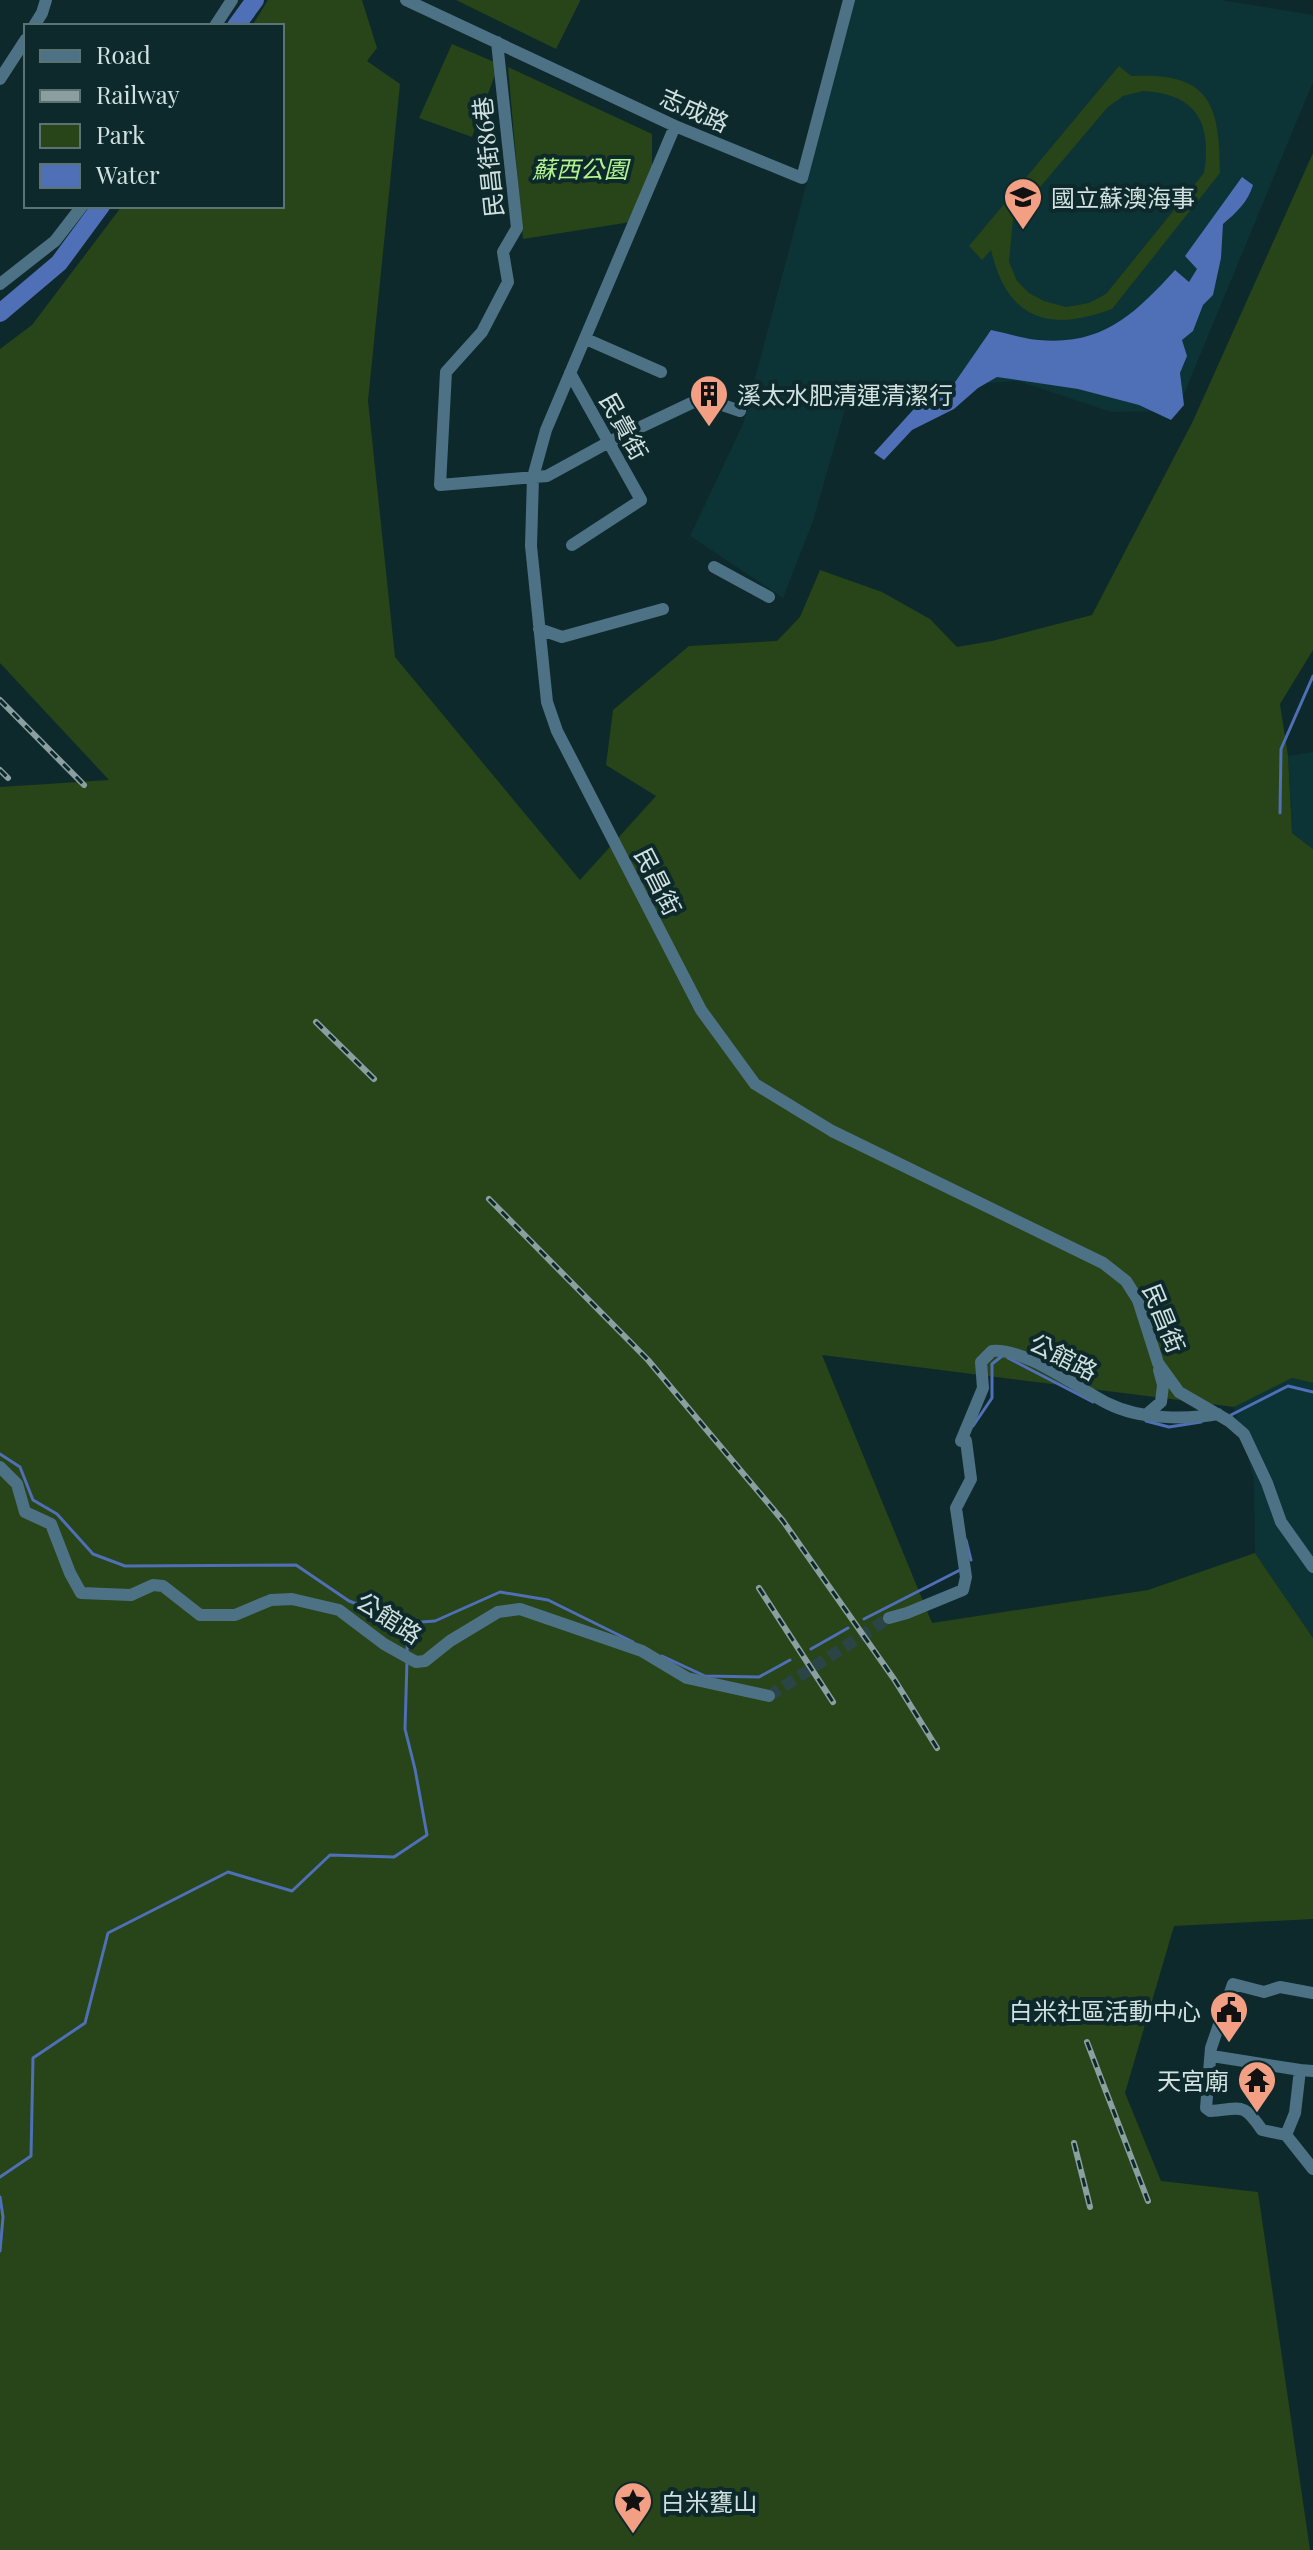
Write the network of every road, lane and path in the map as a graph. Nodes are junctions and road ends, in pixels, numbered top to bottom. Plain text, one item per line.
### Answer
1 (46, 0) edge
2 (232, 0) edge
3 (406, 0) edge
4 (849, 0) edge
5 (35, 24) edge
6 (216, 24) edge
7 (24, 42) edge
8 (497, 42) junction
9 (0, 79) edge
10 (675, 126) junction
11 (80, 208) edge
12 (0, 284) edge
13 (586, 339) junction
14 (661, 372) dead end
15 (570, 373) junction
16 (740, 411) dead end
17 (609, 442) junction
18 (533, 477) junction
19 (572, 545) dead end
20 (714, 567) dead end
21 (769, 597) dead end
22 (663, 609) dead end
23 (539, 629) junction
24 (1158, 1363) junction
25 (1147, 1414) junction
26 (1218, 1414) junction
27 (0, 1467) edge
28 (1313, 1567) edge
29 (889, 1618) tunnel mouth
30 (769, 1696) dead end
31 (1313, 1993) edge
32 (1212, 2056) junction
33 (1307, 2070) edge
34 (1286, 2135) junction
35 (1313, 2169) edge

1 - 5 street
2 - 6 street
3 - 8 street, 志成路
4 - 10 street, 志成路
7 - 9 street
8 - 10 street, 志成路
8 - 18 street, 民昌街86巷
10 - 13 street, 民昌街
11 - 12 street
13 - 14 street
13 - 15 street, 民昌街
15 - 17 street, 民貴街
15 - 18 street, 民昌街
16 - 17 street
17 - 18 street
17 - 19 street, 民貴街
18 - 23 street, 民昌街
20 - 21 street
22 - 23 street
23 - 24 street, 民昌街
24 - 25 street
24 - 26 street, 民昌街
25 - 26 street, 公館路
25 - 29 street, 公館路
26 - 28 street
27 - 30 street, 公館路
31 - 32 street
32 - 33 street
32 - 34 street
33 - 34 street
34 - 35 street

